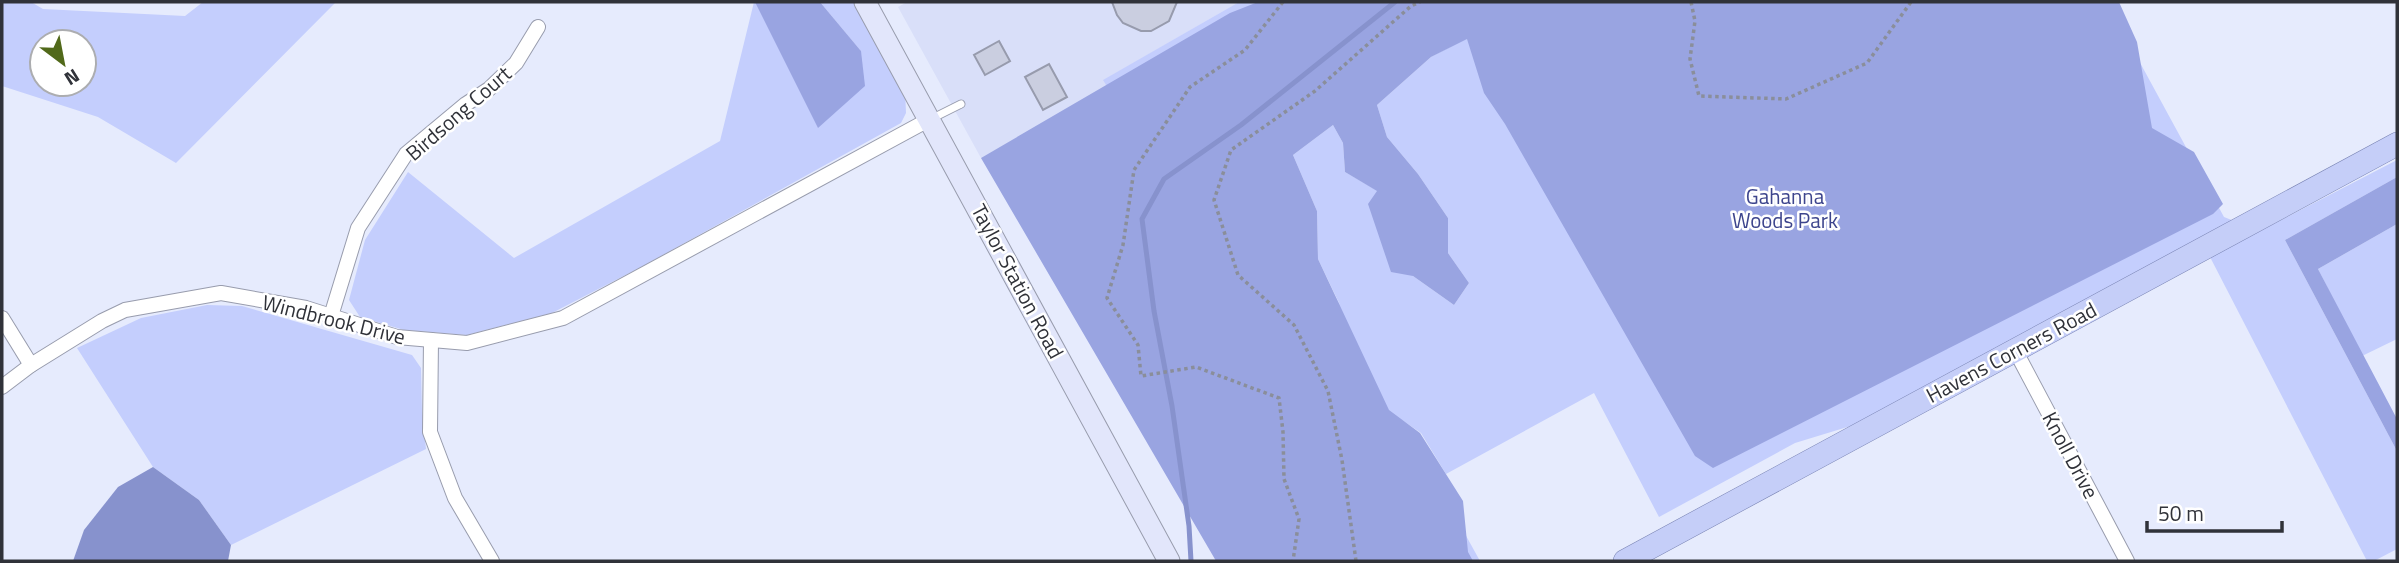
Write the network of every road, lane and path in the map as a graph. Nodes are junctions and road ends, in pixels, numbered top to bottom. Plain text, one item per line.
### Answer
1 (865, 2) edge
2 (1283, 2) edge
3 (1420, 2) edge
4 (1691, 2) edge
5 (1911, 2) edge
6 (538, 27) dead end
7 (961, 104) dead end
8 (930, 120) junction
9 (2397, 144) edge
10 (331, 316) junction
11 (2, 318) edge
12 (431, 340) junction
13 (2015, 350) junction
14 (31, 365) junction
15 (2, 387) edge
16 (492, 561) edge
17 (1170, 561) edge
18 (1293, 561) edge
19 (1356, 561) edge
20 (1625, 561) edge
21 (2127, 561) edge

1 - 8 main road, Taylor Station Road
2 - 18 path
3 - 19 path
4 - 5 path
6 - 10 street, Birdsong Court
7 - 8 lane
8 - 12 street, Windbrook Drive
8 - 17 main road, Taylor Station Road
9 - 13 main road, Havens Corners Road
10 - 12 street, Windbrook Drive
10 - 14 street, Windbrook Drive
11 - 14 street
12 - 16 street
13 - 20 main road, Havens Corners Road
13 - 21 street, Knoll Drive
14 - 15 street, Windbrook Drive

